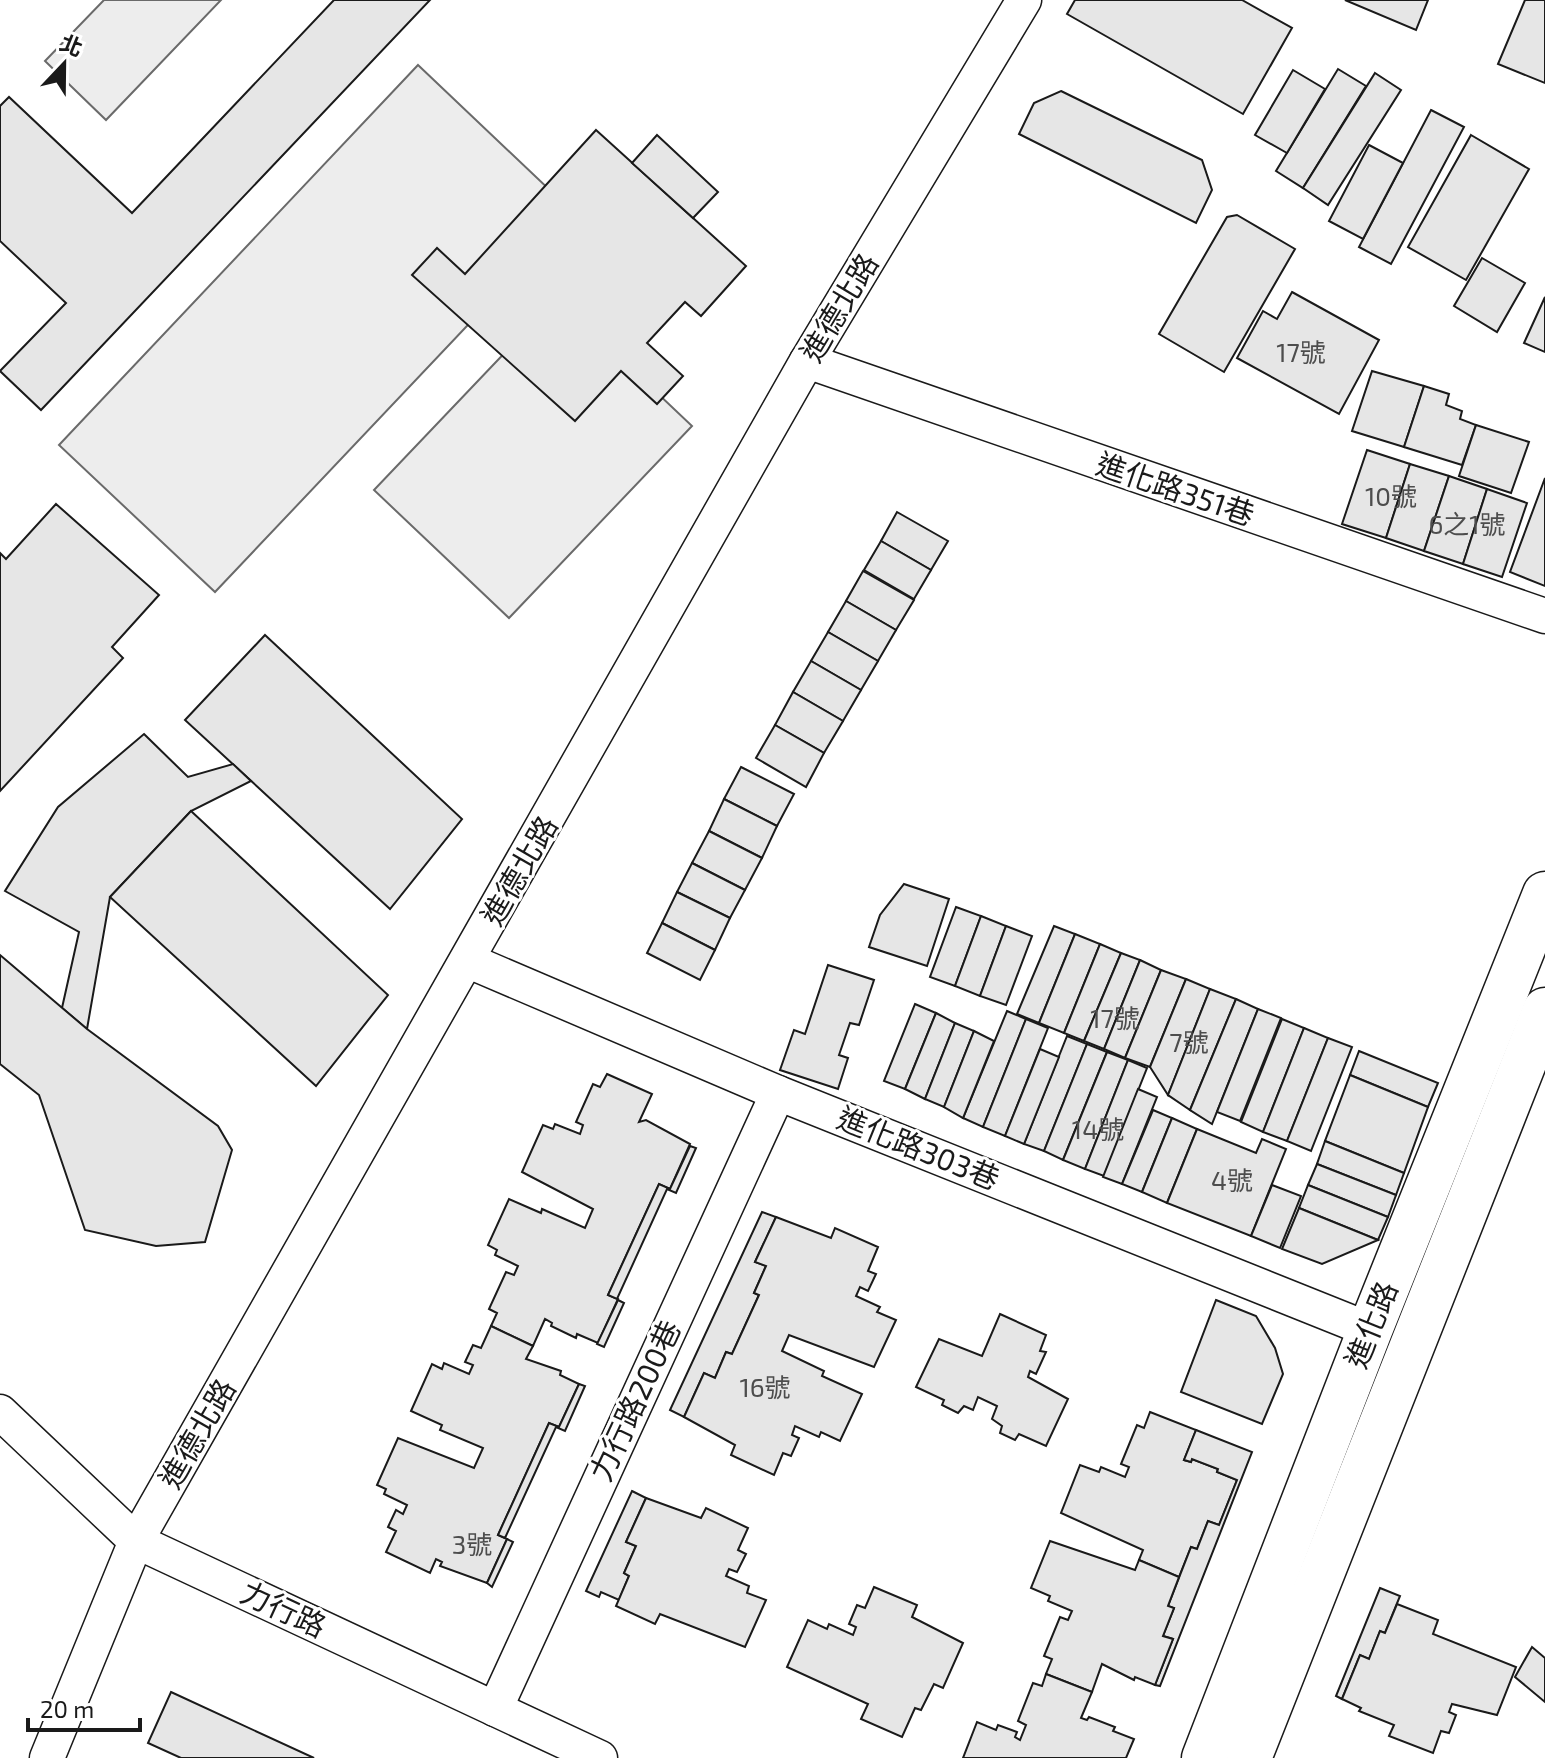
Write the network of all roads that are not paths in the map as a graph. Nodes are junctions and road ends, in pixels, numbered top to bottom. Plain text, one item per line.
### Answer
1 (1024, 0) edge
2 (807, 361) junction
3 (1545, 616) edge
4 (1545, 894) edge
5 (469, 961) junction
6 (1545, 1010) edge
7 (778, 1093) junction
8 (1370, 1330) junction
9 (0, 1412) edge
10 (136, 1541) junction
11 (495, 1709) junction
12 (47, 1758) edge
13 (600, 1758) edge
14 (1204, 1758) edge
15 (1249, 1758) edge

1 - 2 street, 進德北路
2 - 3 street, 進化路351巷
2 - 5 street, 進德北路
4 - 8 main road, 進化路
5 - 7 street, 進化路303巷
5 - 10 street, 進德北路
6 - 15 main road, 進化路
7 - 8 street, 進化路303巷
7 - 11 street, 力行路200巷
8 - 14 main road, 進化路
9 - 10 street, 力行路
10 - 11 street, 力行路
10 - 12 street, 進德北路
11 - 13 street, 力行路

